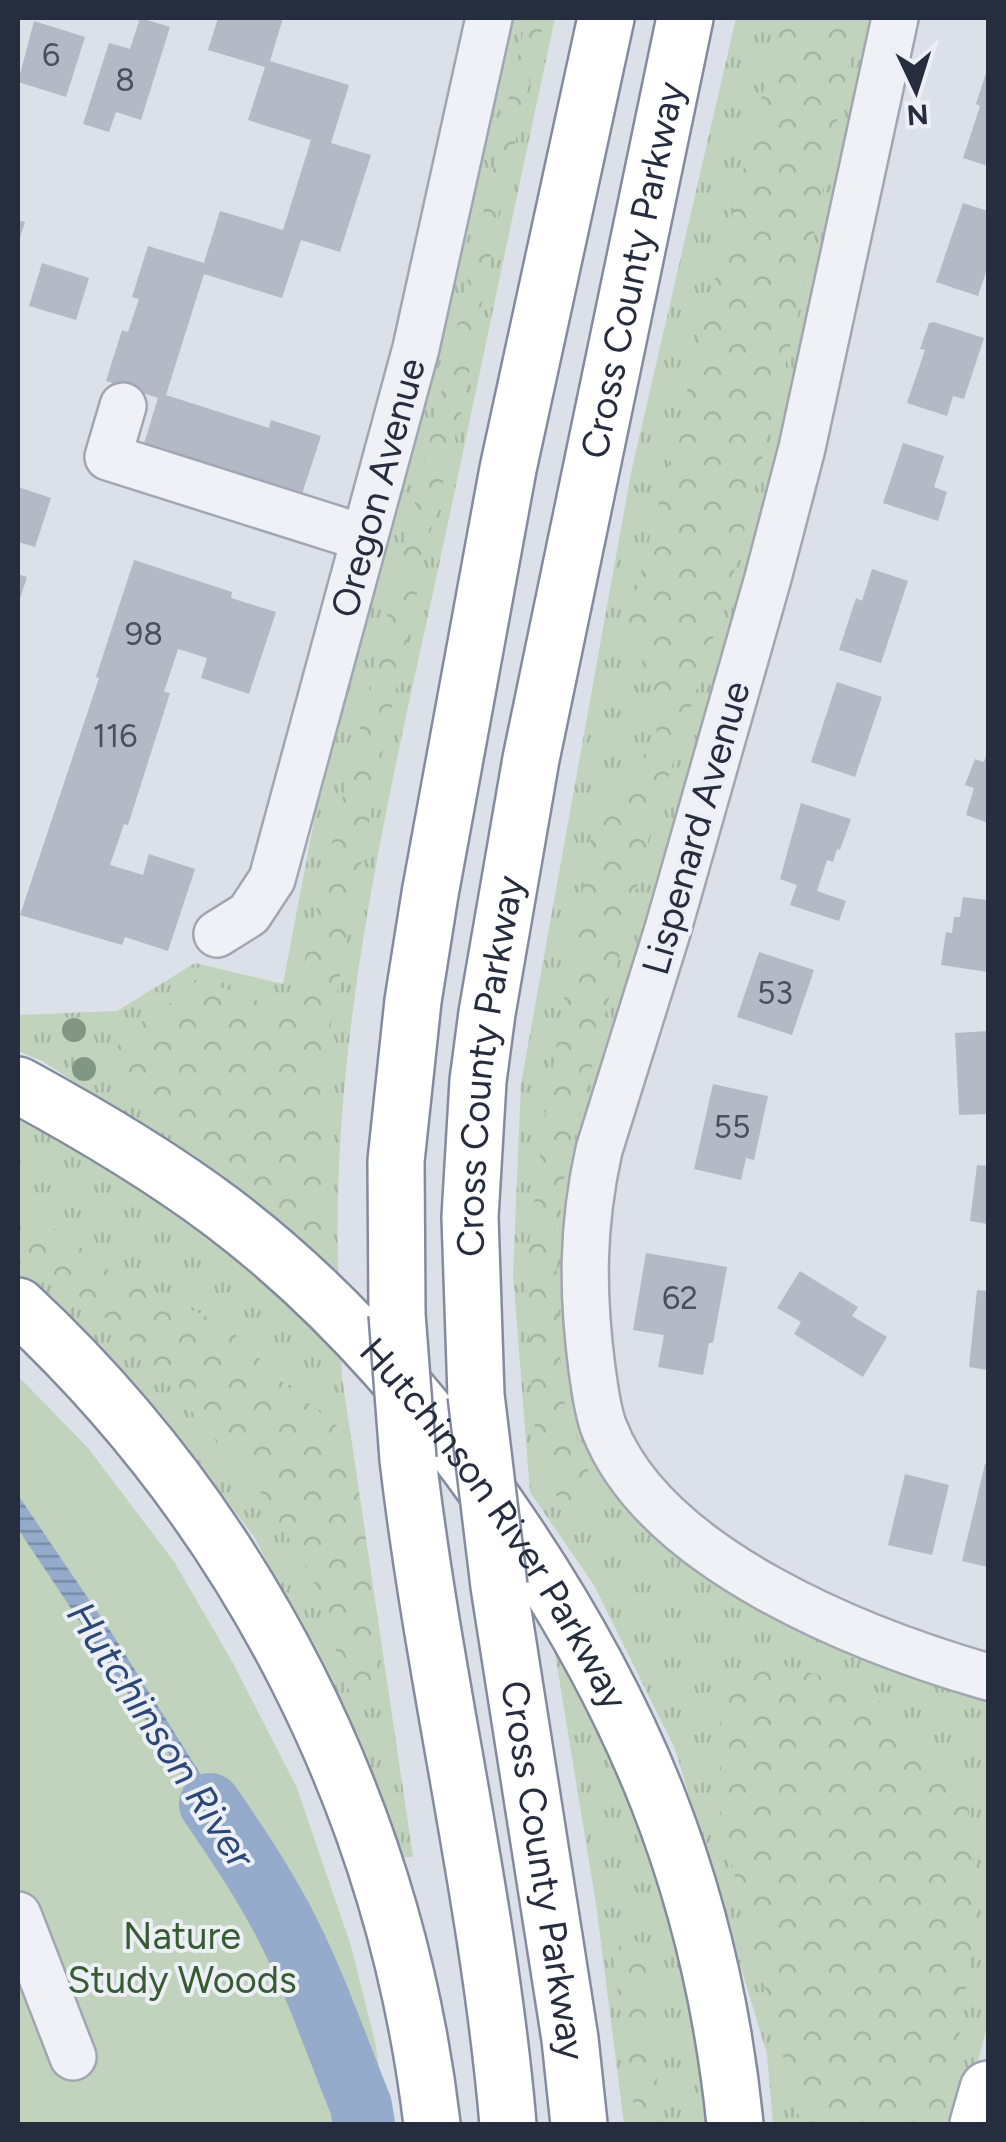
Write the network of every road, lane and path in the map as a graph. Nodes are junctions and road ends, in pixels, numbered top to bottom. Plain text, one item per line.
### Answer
1 (490, 18) edge
2 (606, 18) edge
3 (685, 18) edge
4 (895, 18) edge
5 (124, 406) dead end
6 (364, 538) junction
7 (217, 934) dead end
8 (18, 1085) edge
9 (18, 1306) edge
10 (988, 1677) edge
11 (18, 1914) edge
12 (73, 2057) dead end
13 (988, 2089) edge
14 (432, 2124) edge
15 (508, 2124) edge
16 (579, 2124) edge
17 (735, 2124) edge
18 (978, 2124) edge

1 - 6 street, Oregon Avenue
2 - 15 main road, Cross County Parkway, bridge
3 - 16 main road, Cross County Parkway, bridge
4 - 10 street, Lispenard Avenue
5 - 6 street
6 - 7 street, Oregon Avenue
8 - 17 main road, Hutchinson River Parkway
9 - 14 main road
11 - 12 street
13 - 18 main road

